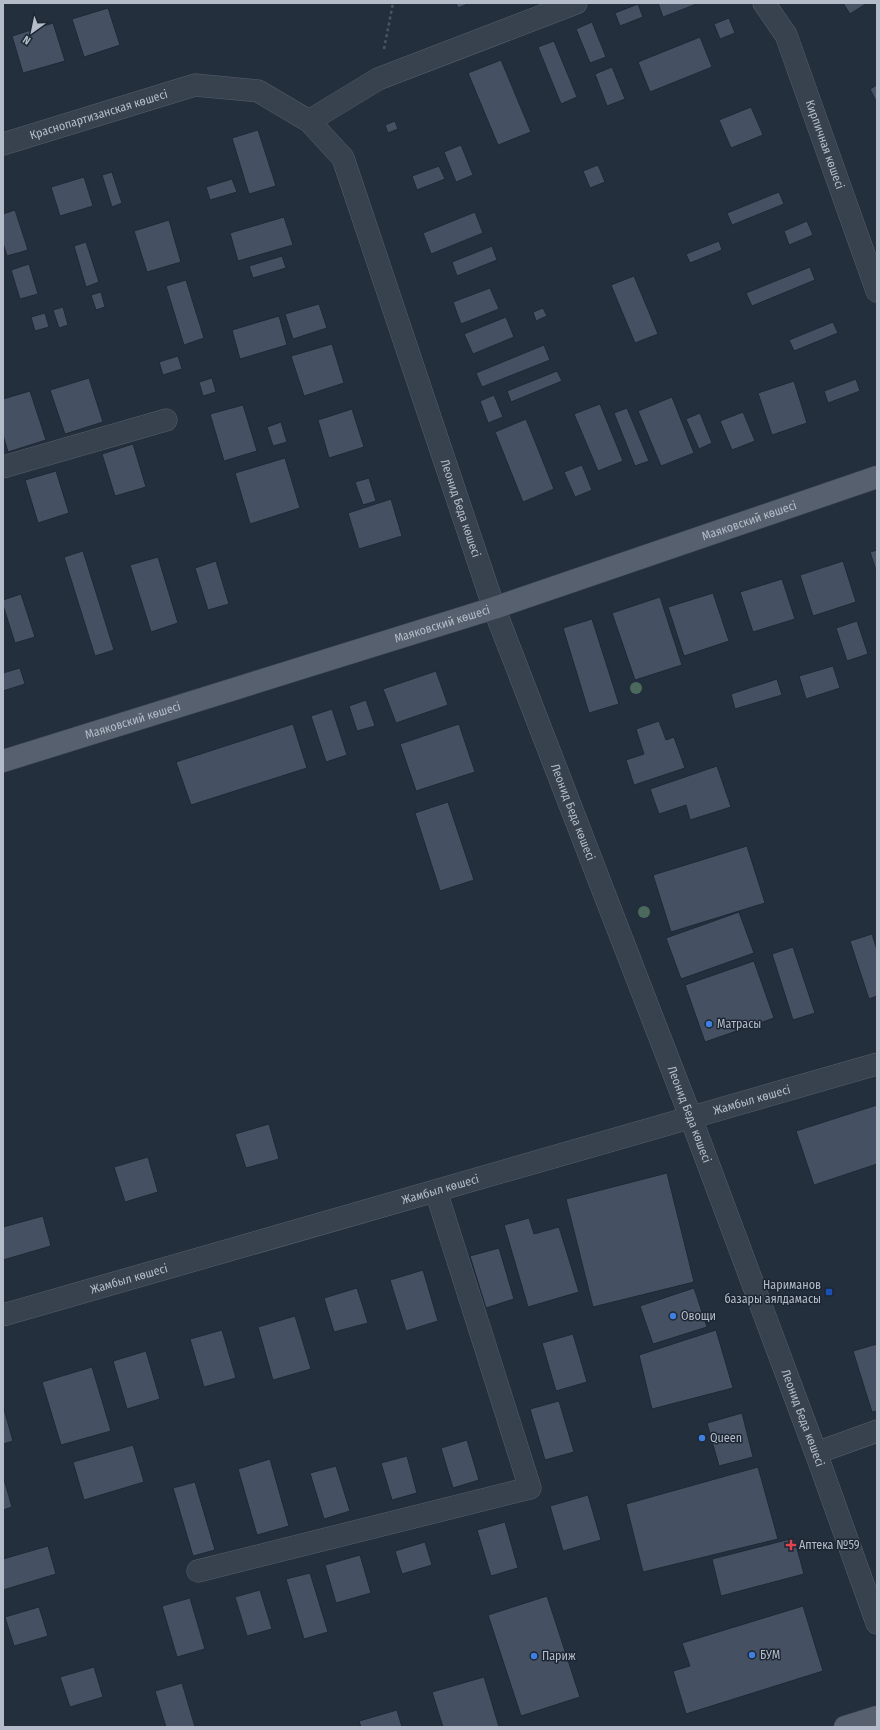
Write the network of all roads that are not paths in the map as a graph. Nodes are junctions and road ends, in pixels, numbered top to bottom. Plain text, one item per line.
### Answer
1 (576, 3) edge
2 (764, 3) edge
3 (195, 85) joint
4 (309, 121) junction
5 (3, 144) edge
6 (877, 291) edge
7 (166, 420) dead end
8 (3, 467) edge
9 (877, 476) edge
10 (494, 608) junction
11 (3, 761) edge
12 (877, 1064) edge
13 (691, 1118) junction
14 (436, 1190) junction
15 (3, 1315) edge
16 (877, 1431) edge
17 (816, 1453) junction
18 (198, 1572) dead end
19 (877, 1623) edge
20 (877, 1717) edge
21 (845, 1727) edge

1 - 4 street
2 - 6 street, Кирпичная көшесі
3 - 4 street, Леонид Беда көшесі
3 - 5 street, Краснопартизанская көшесі
4 - 10 street, Леонид Беда көшесі
7 - 8 street
9 - 10 main road, Маяковский көшесі
10 - 11 main road, Маяковский көшесі
10 - 13 street, Леонид Беда көшесі
12 - 13 street, Жамбыл көшесі
13 - 14 street, Жамбыл көшесі
13 - 17 street, Леонид Беда көшесі
14 - 15 street, Жамбыл көшесі
14 - 18 street
16 - 17 street
17 - 19 street, Леонид Беда көшесі
20 - 21 main road

